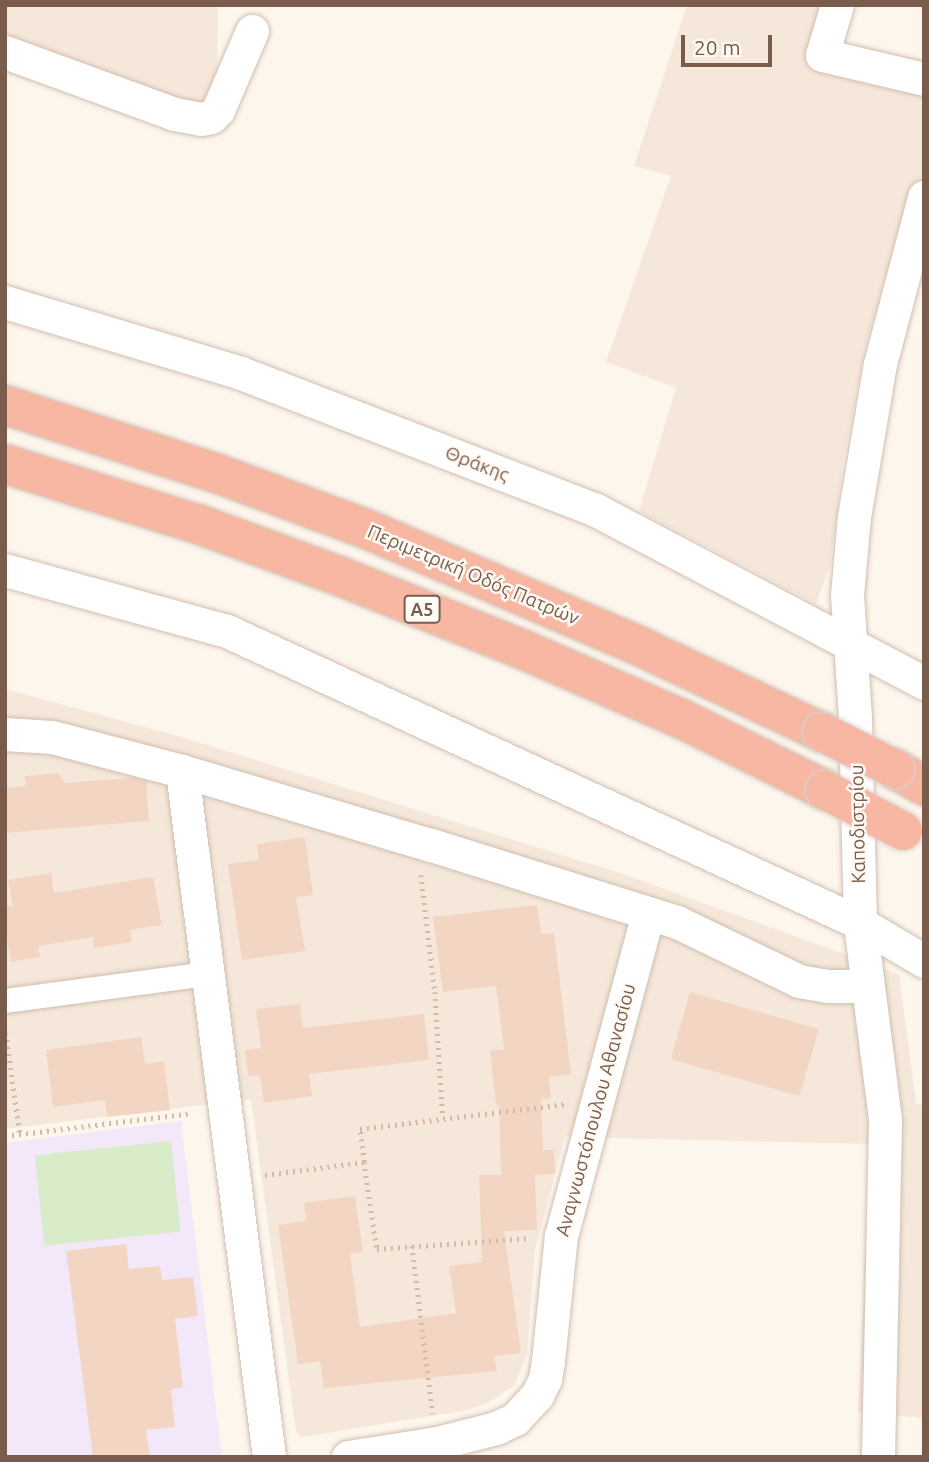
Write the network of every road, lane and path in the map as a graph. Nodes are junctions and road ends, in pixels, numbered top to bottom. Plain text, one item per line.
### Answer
1 (837, 5) edge
2 (252, 30) dead end
3 (5, 52) edge
4 (924, 79) edge
5 (924, 198) edge
6 (5, 302) edge
7 (5, 405) edge
8 (5, 464) edge
9 (5, 570) edge
10 (848, 641) junction
11 (924, 683) edge
12 (5, 734) edge
13 (182, 771) junction
14 (909, 777) edge
15 (913, 837) edge
16 (417, 842) junction
17 (648, 914) junction
18 (860, 923) junction
19 (924, 961) edge
20 (207, 974) junction
21 (867, 986) junction
22 (5, 1001) edge
23 (5, 1025) edge
24 (598, 1100) junction
25 (225, 1110) junction
26 (443, 1118) junction
27 (20, 1134) junction
28 (5, 1136) edge
29 (364, 1162) junction
30 (234, 1179) junction
31 (561, 1236) junction
32 (412, 1246) junction
33 (437, 1443) junction
34 (269, 1457) edge
35 (348, 1457) edge
36 (877, 1457) edge

1 - 4 street
2 - 3 street
5 - 10 street, Καποδιστρίου
6 - 10 street, Θράκης
7 - 14 highway, Περιμετρική Οδός Πατρών, bridge
8 - 15 highway, Α5, bridge
9 - 18 street
10 - 11 street, Θράκης
10 - 18 street, Καποδιστρίου
12 - 13 street
13 - 16 street
13 - 20 street
16 - 17 street
16 - 26 path
17 - 21 street
17 - 24 street, Αναγνωστόπουλου Αθανασίου
18 - 19 street
18 - 21 street, Καποδιστρίου
20 - 22 street
20 - 25 street
21 - 36 street, Καποδιστρίου
23 - 27 path
24 - 26 path
24 - 31 street, Αναγνωστόπουλου Αθανασίου
25 - 27 path
25 - 30 street
26 - 29 path
27 - 28 path
29 - 30 path
29 - 32 path
30 - 34 street
31 - 32 path
31 - 33 street, Αναγνωστόπουλου Αθανασίου
32 - 33 path
33 - 35 street, Αναγνωστόπουλου Αθανασίου

